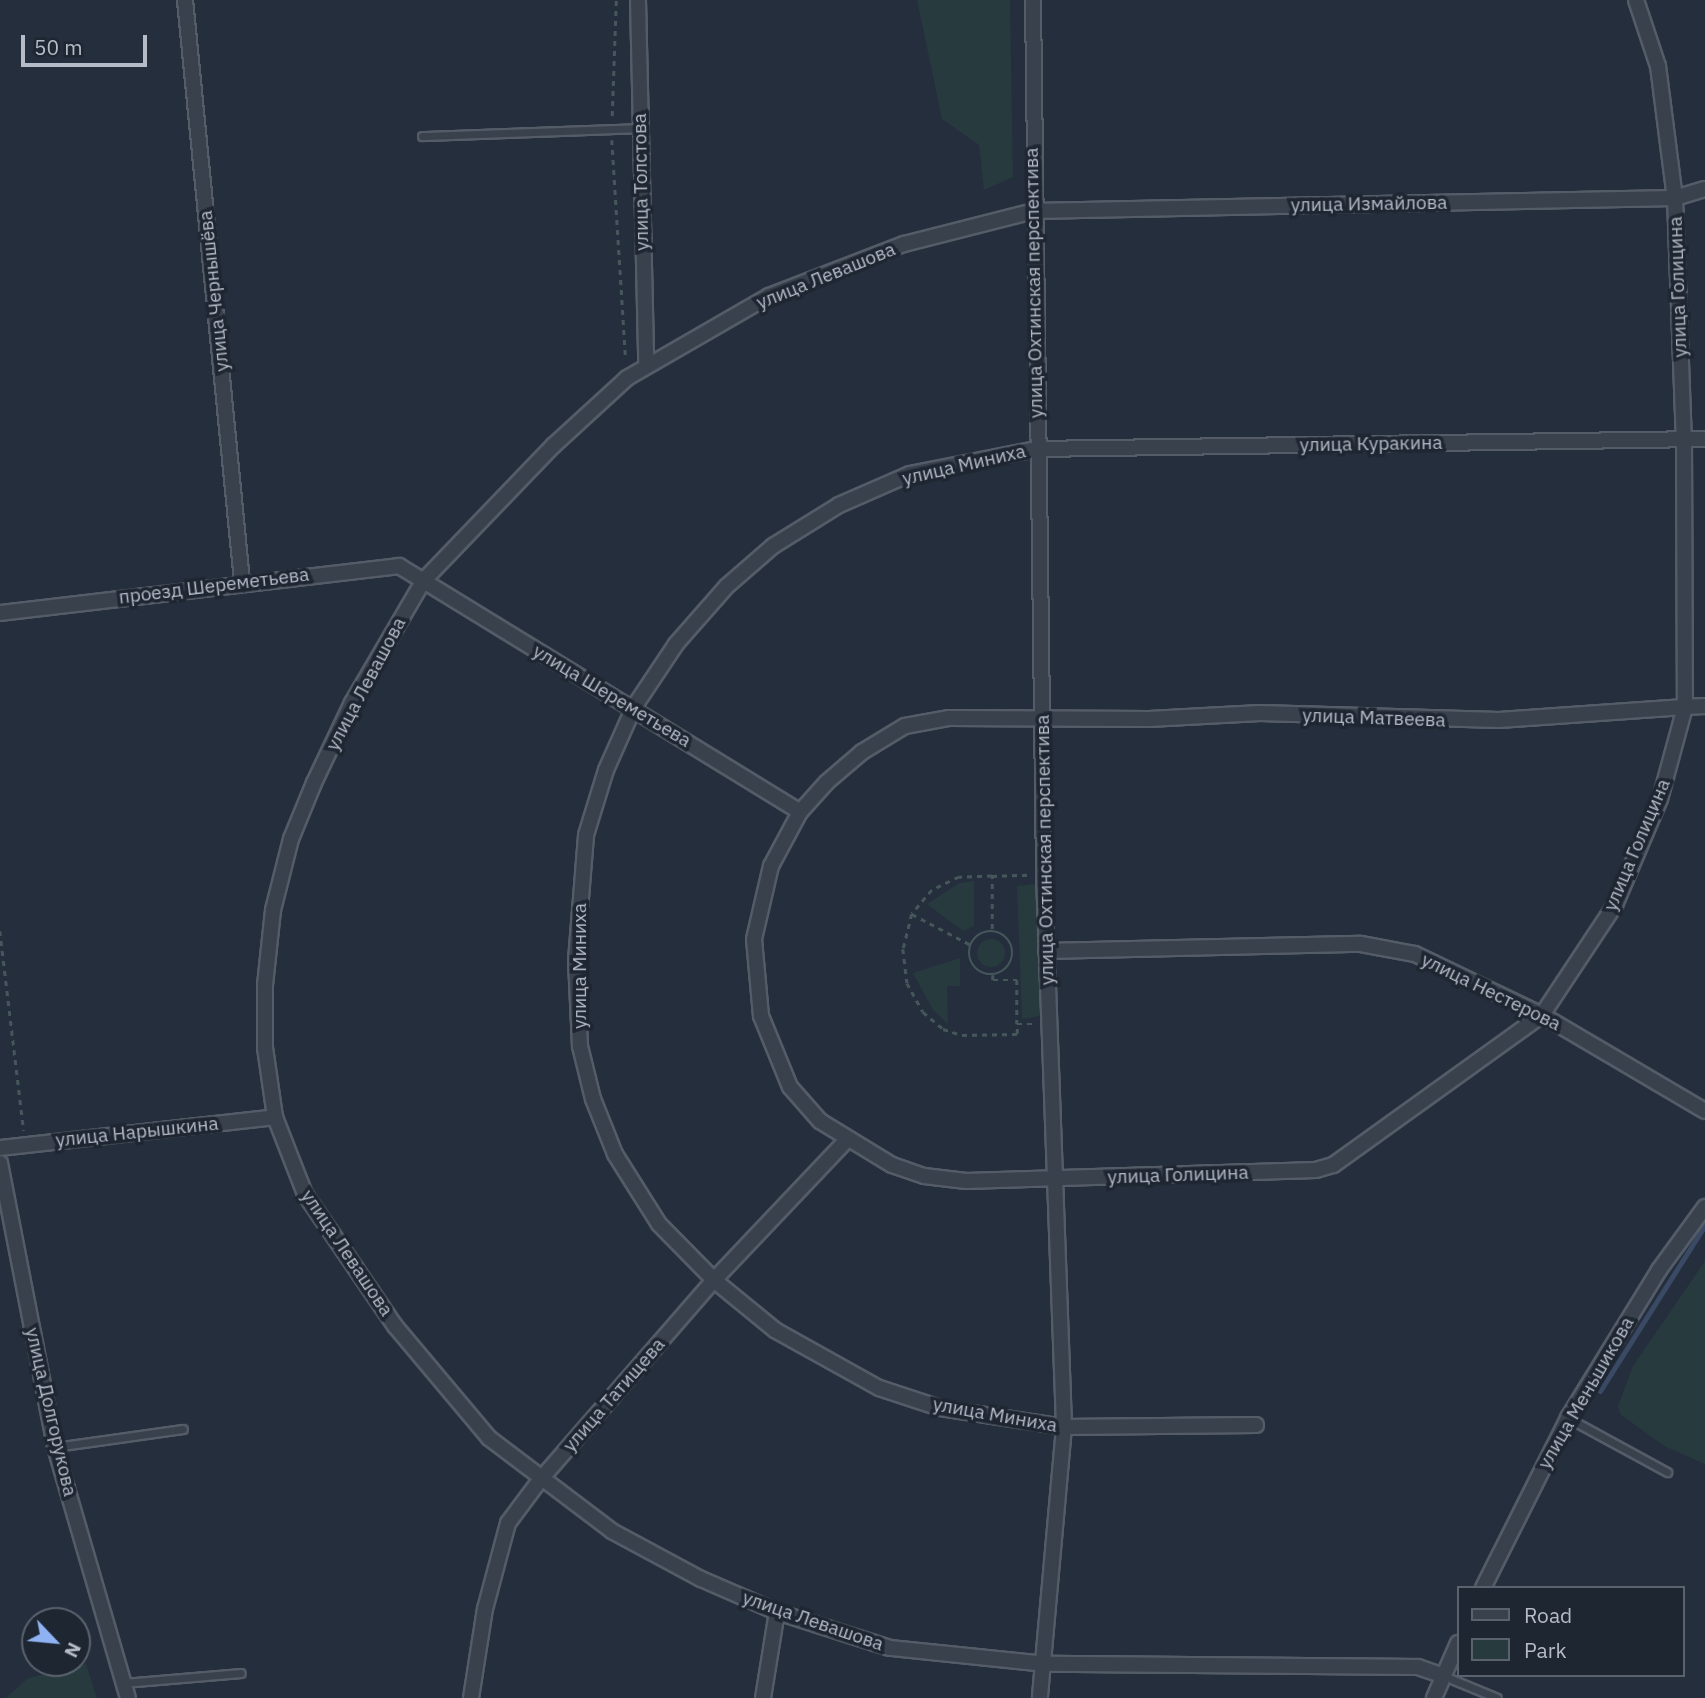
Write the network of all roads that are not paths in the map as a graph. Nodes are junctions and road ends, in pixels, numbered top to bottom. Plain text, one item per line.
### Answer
1 (185, 0) edge
2 (638, 0) edge
3 (1033, 0) edge
4 (1636, 0) edge
5 (639, 128) junction
6 (422, 136) dead end
7 (1705, 189) edge
8 (1675, 198) junction
9 (1032, 211) junction
10 (646, 364) junction
11 (1705, 439) edge
12 (1684, 440) junction
13 (1036, 449) junction
14 (424, 580) junction
15 (242, 582) junction
16 (0, 613) edge
17 (634, 706) junction
18 (1705, 706) edge
19 (1685, 707) junction
20 (1043, 719) junction
21 (800, 812) junction
22 (1046, 951) junction
23 (1542, 1015) junction
24 (1705, 1111) edge
25 (275, 1117) junction
26 (847, 1140) junction
27 (0, 1148) edge
28 (0, 1163) edge
29 (1054, 1178) junction
30 (1705, 1207) edge
31 (714, 1280) junction
32 (1568, 1418) junction
33 (1256, 1425) dead end
34 (1064, 1427) junction
35 (183, 1429) dead end
36 (55, 1447) junction
37 (1667, 1472) dead end
38 (540, 1480) junction
39 (1484, 1586) edge
40 (777, 1612) junction
41 (1456, 1648) edge
42 (1046, 1664) junction
43 (241, 1673) dead end
44 (1444, 1676) junction
45 (124, 1683) junction
46 (128, 1698) edge
47 (471, 1698) edge
48 (763, 1698) edge
49 (1040, 1698) edge
50 (1434, 1698) edge
51 (1497, 1698) edge

1 - 15 street, улица Чернышёва
2 - 5 street, улица Толстова
3 - 9 street, улица Охтинская перспектива
4 - 8 street, улица Голицина
5 - 6 lane
5 - 10 street, улица Толстова
7 - 8 street, улица Измайлова
8 - 9 street, улица Измайлова
8 - 12 street, улица Голицина
9 - 10 street, улица Левашова
9 - 13 street, улица Охтинская перспектива
10 - 14 street, улица Левашова
11 - 12 street, улица Куракина
12 - 13 street, улица Куракина
12 - 19 street, улица Голицина
13 - 17 street, улица Миниха
13 - 20 street, улица Охтинская перспектива
14 - 15 street, проезд Шереметьева
14 - 17 street, улица Шереметьева
14 - 25 street, улица Левашова
15 - 16 street, проезд Шереметьева
17 - 21 street, улица Шереметьева
17 - 31 street, улица Миниха
18 - 19 street, улица Матвеева
19 - 20 street, улица Матвеева
19 - 23 street, улица Голицина
20 - 21 street, улица Матвеева
20 - 22 street, улица Охтинская перспектива
21 - 26 street, улица Голицина
22 - 23 street, улица Нестерова
22 - 29 street, улица Охтинская перспектива
23 - 24 street, улица Нестерова
23 - 29 street, улица Голицина
25 - 27 street, улица Нарышкина
25 - 38 street, улица Левашова
26 - 29 street, улица Голицина
26 - 31 street, улица Татищева
28 - 36 street, улица Долгорукова
29 - 34 street, улица Охтинская перспектива
30 - 32 street, улица Меньшикова
31 - 34 street, улица Миниха
31 - 38 street, улица Татищева
32 - 37 lane
32 - 39 street, улица Меньшикова
33 - 34 street, улица Миниха
34 - 42 street, улица Охтинская перспектива
35 - 36 lane
36 - 45 street, улица Долгорукова
38 - 40 street, улица Левашова
38 - 47 street, улица Татищева
40 - 42 street, улица Левашова
40 - 48 street
41 - 44 street
42 - 44 street, улица Левашова
42 - 49 street, улица Охтинская перспектива
43 - 45 lane
44 - 50 street
44 - 51 lane
45 - 46 street, улица Долгорукова

